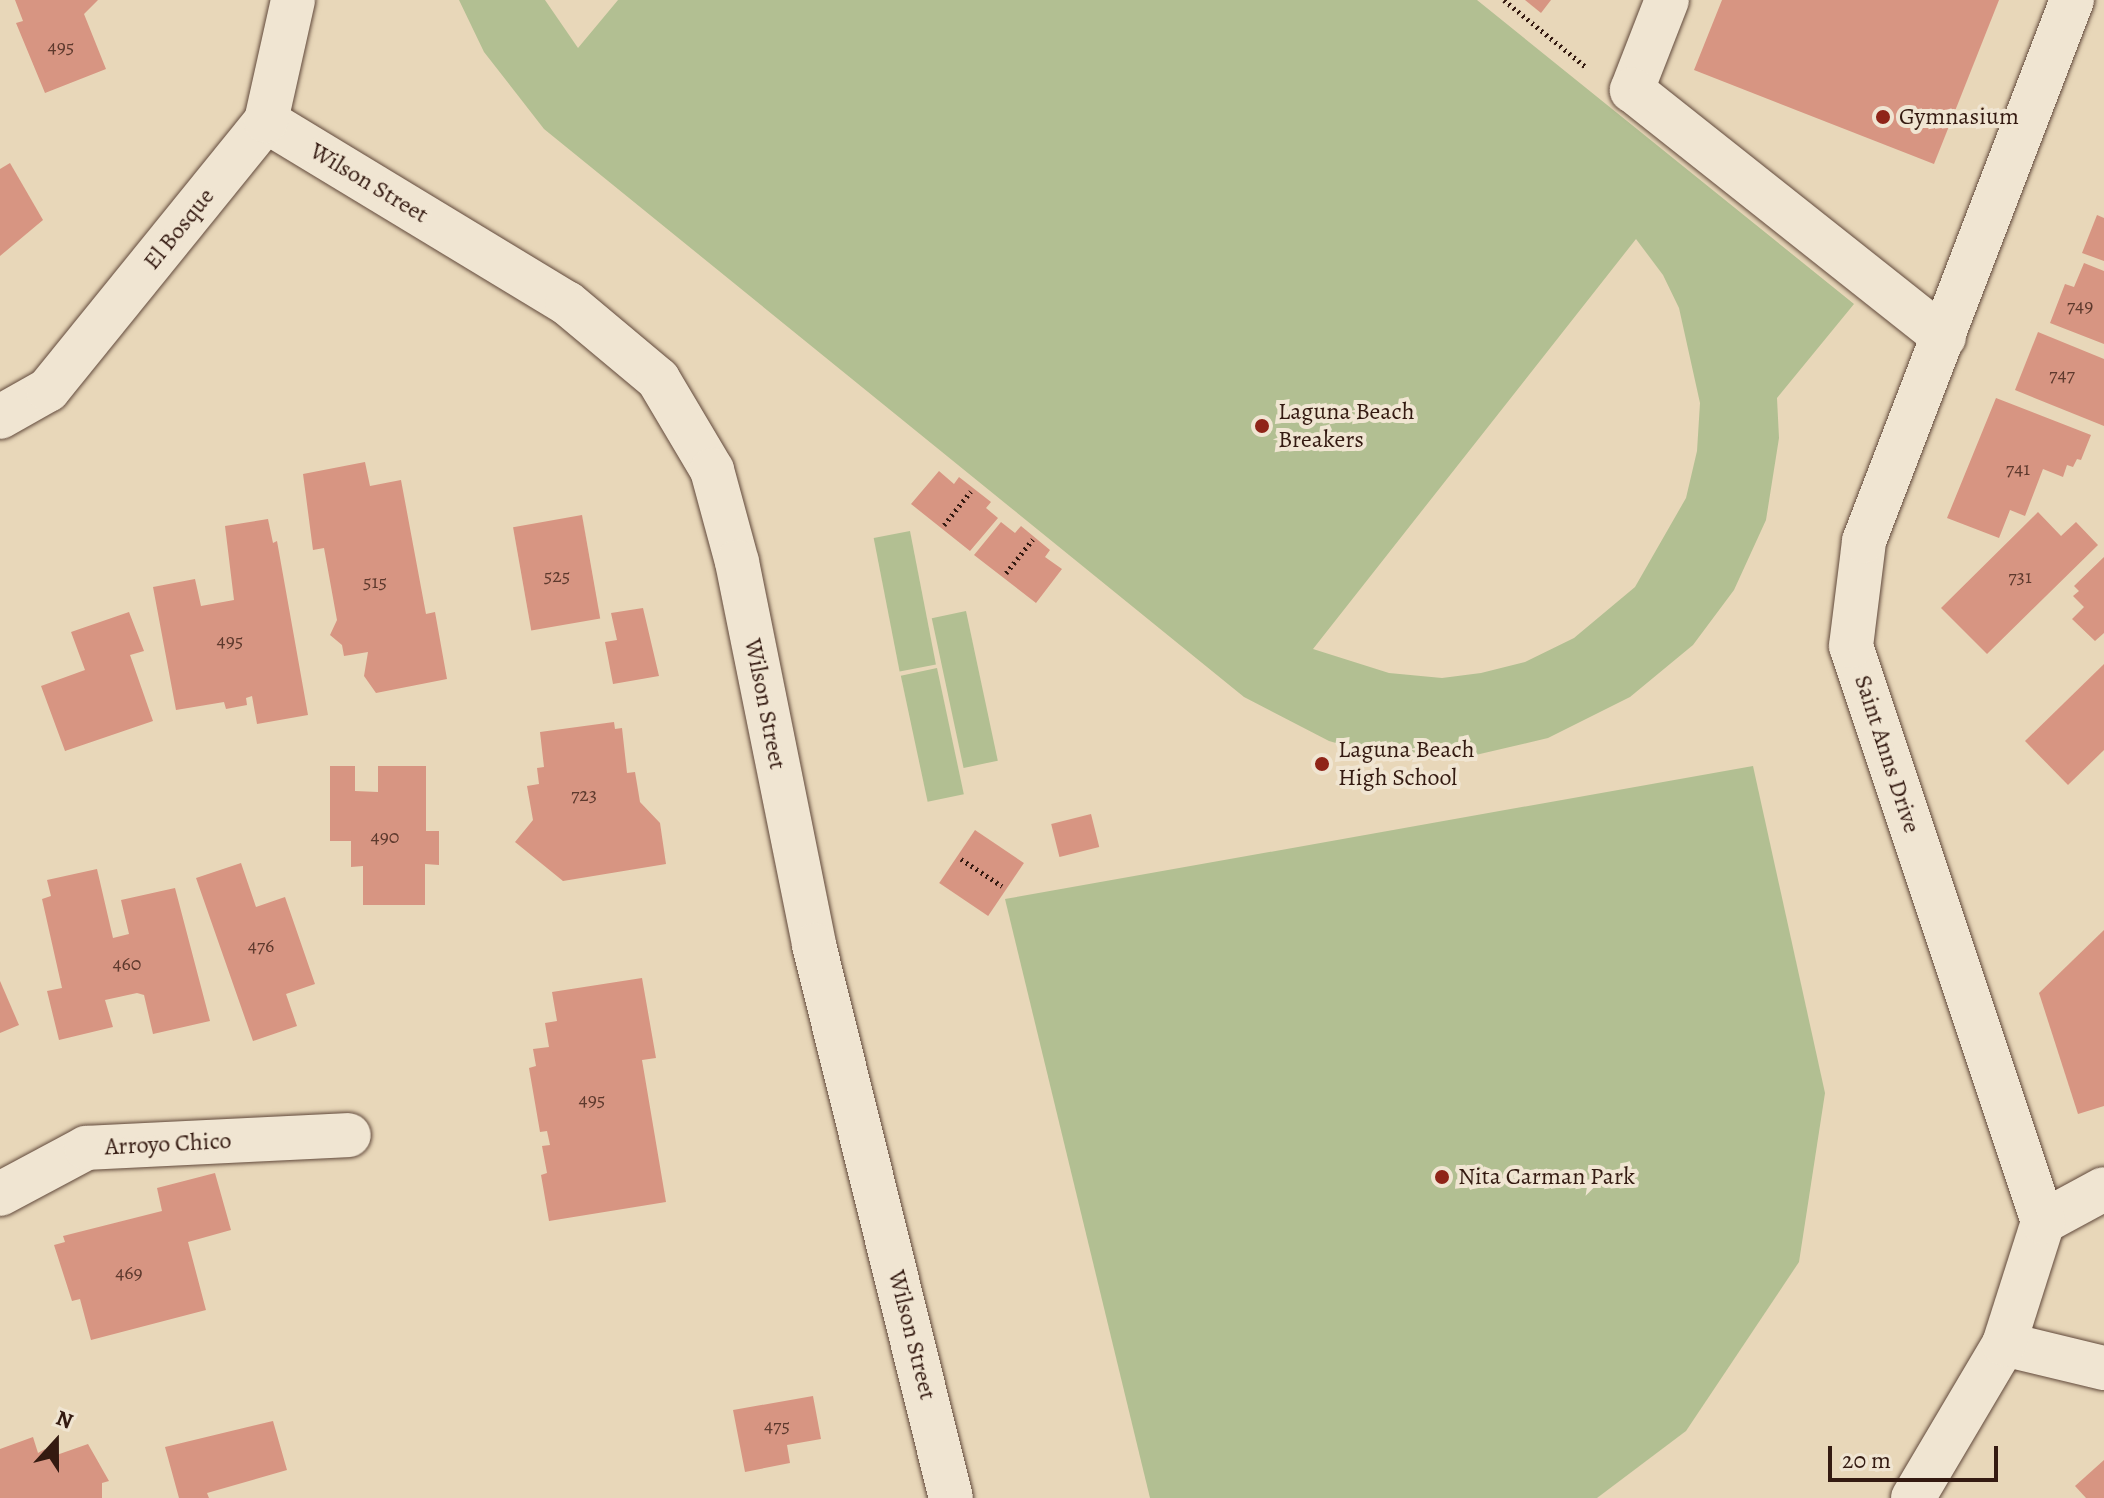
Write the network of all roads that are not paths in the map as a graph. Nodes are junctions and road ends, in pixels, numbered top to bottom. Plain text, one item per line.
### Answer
1 (293, 0) edge
2 (1667, 0) edge
3 (2072, 0) edge
4 (266, 121) junction
5 (1944, 337) junction
6 (0, 417) edge
7 (349, 1135) dead end
8 (2104, 1189) edge
9 (0, 1194) edge
10 (2043, 1222) junction
11 (2004, 1344) junction
12 (2104, 1368) edge
13 (951, 1498) edge
14 (1913, 1498) edge

1 - 4 street, El Bosque
2 - 5 street
3 - 5 street, Saint Anns Drive
4 - 6 street, El Bosque
4 - 13 street, Wilson Street
5 - 10 street, Saint Anns Drive
7 - 9 street, Arroyo Chico
8 - 10 street
10 - 11 street
11 - 12 street
11 - 14 street

